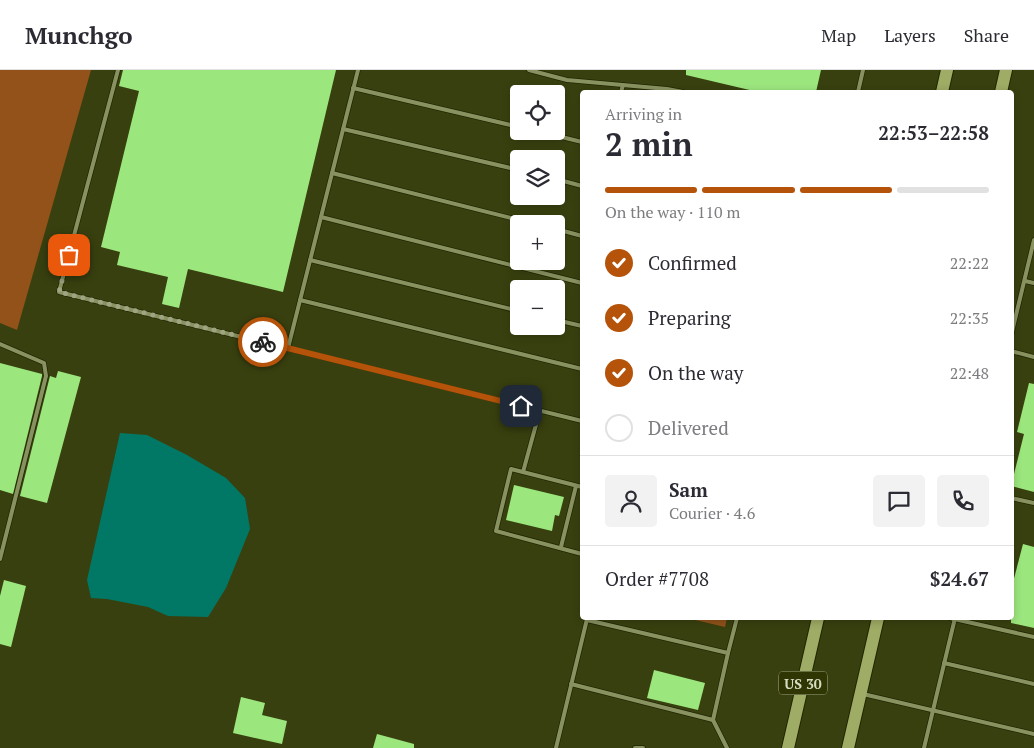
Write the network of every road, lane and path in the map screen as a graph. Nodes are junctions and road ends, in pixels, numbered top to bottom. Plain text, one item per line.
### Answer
1 (118, 70) edge
2 (358, 70) edge
3 (529, 70) edge
4 (864, 70) edge
5 (947, 70) edge
6 (1006, 70) edge
7 (623, 84) junction
8 (353, 88) junction
9 (622, 90) edge
10 (666, 90) edge
11 (859, 90) edge
12 (942, 90) edge
13 (1001, 90) edge
14 (510, 125) edge
15 (343, 129) junction
16 (565, 138) edge
17 (580, 142) edge
18 (510, 168) edge
19 (332, 173) junction
20 (565, 181) edge
21 (580, 185) edge
22 (321, 217) junction
23 (510, 218) edge
24 (565, 231) edge
25 (580, 235) edge
26 (1034, 240) edge
27 (310, 260) junction
28 (1025, 281) junction
29 (580, 282) edge
30 (1034, 283) edge
31 (300, 300) junction
32 (510, 309) edge
33 (565, 322) edge
34 (1014, 324) edge
35 (580, 326) edge
36 (0, 344) edge
37 (288, 348) junction
38 (1014, 352) edge
39 (1034, 357) edge
40 (580, 369) edge
41 (540, 410) junction
42 (580, 420) edge
43 (523, 472) junction
44 (576, 486) junction
45 (580, 487) edge
46 (1014, 499) edge
47 (1034, 503) edge
48 (561, 547) junction
49 (580, 553) edge
50 (0, 558) edge
51 (588, 620) edge
52 (592, 620) edge
53 (736, 620) edge
54 (818, 620) edge
55 (878, 620) edge
56 (953, 620) edge
57 (962, 620) edge
58 (1034, 637) edge
59 (728, 653) junction
60 (944, 663) junction
61 (571, 684) junction
62 (1034, 684) edge
63 (861, 694) junction
64 (933, 710) junction
65 (713, 720) junction
66 (1034, 734) edge
67 (556, 748) edge
68 (635, 748) edge
69 (643, 748) edge
70 (727, 748) edge
71 (788, 748) edge
72 (848, 748) edge
73 (924, 748) edge

1 - 37 lane
2 - 8 lane
3 - 7 lane
4 - 11 lane
5 - 12 main road
6 - 13 main road
7 - 9 lane
7 - 10 lane
8 - 14 lane
8 - 15 lane
15 - 18 lane
15 - 19 lane
16 - 17 lane
19 - 22 lane
19 - 23 lane
20 - 21 lane
22 - 27 lane
22 - 29 lane
24 - 25 lane
26 - 28 lane
27 - 31 lane
27 - 32 lane
28 - 30 lane
28 - 34 lane
31 - 37 lane
31 - 40 lane
33 - 35 lane
36 - 50 lane
37 - 41 lane
38 - 39 lane
41 - 42 lane
41 - 43 lane
43 - 44 lane
43 - 48 lane
44 - 45 lane
44 - 48 lane
46 - 47 lane
48 - 49 lane
51 - 61 lane
52 - 59 lane
53 - 59 lane
54 - 71 main road, US 30
55 - 63 main road
56 - 60 lane
57 - 58 lane
59 - 65 lane
60 - 62 lane
60 - 64 lane
61 - 65 lane
61 - 67 lane
63 - 64 lane
63 - 72 main road
64 - 66 lane
64 - 73 lane
65 - 70 lane
68 - 69 lane

